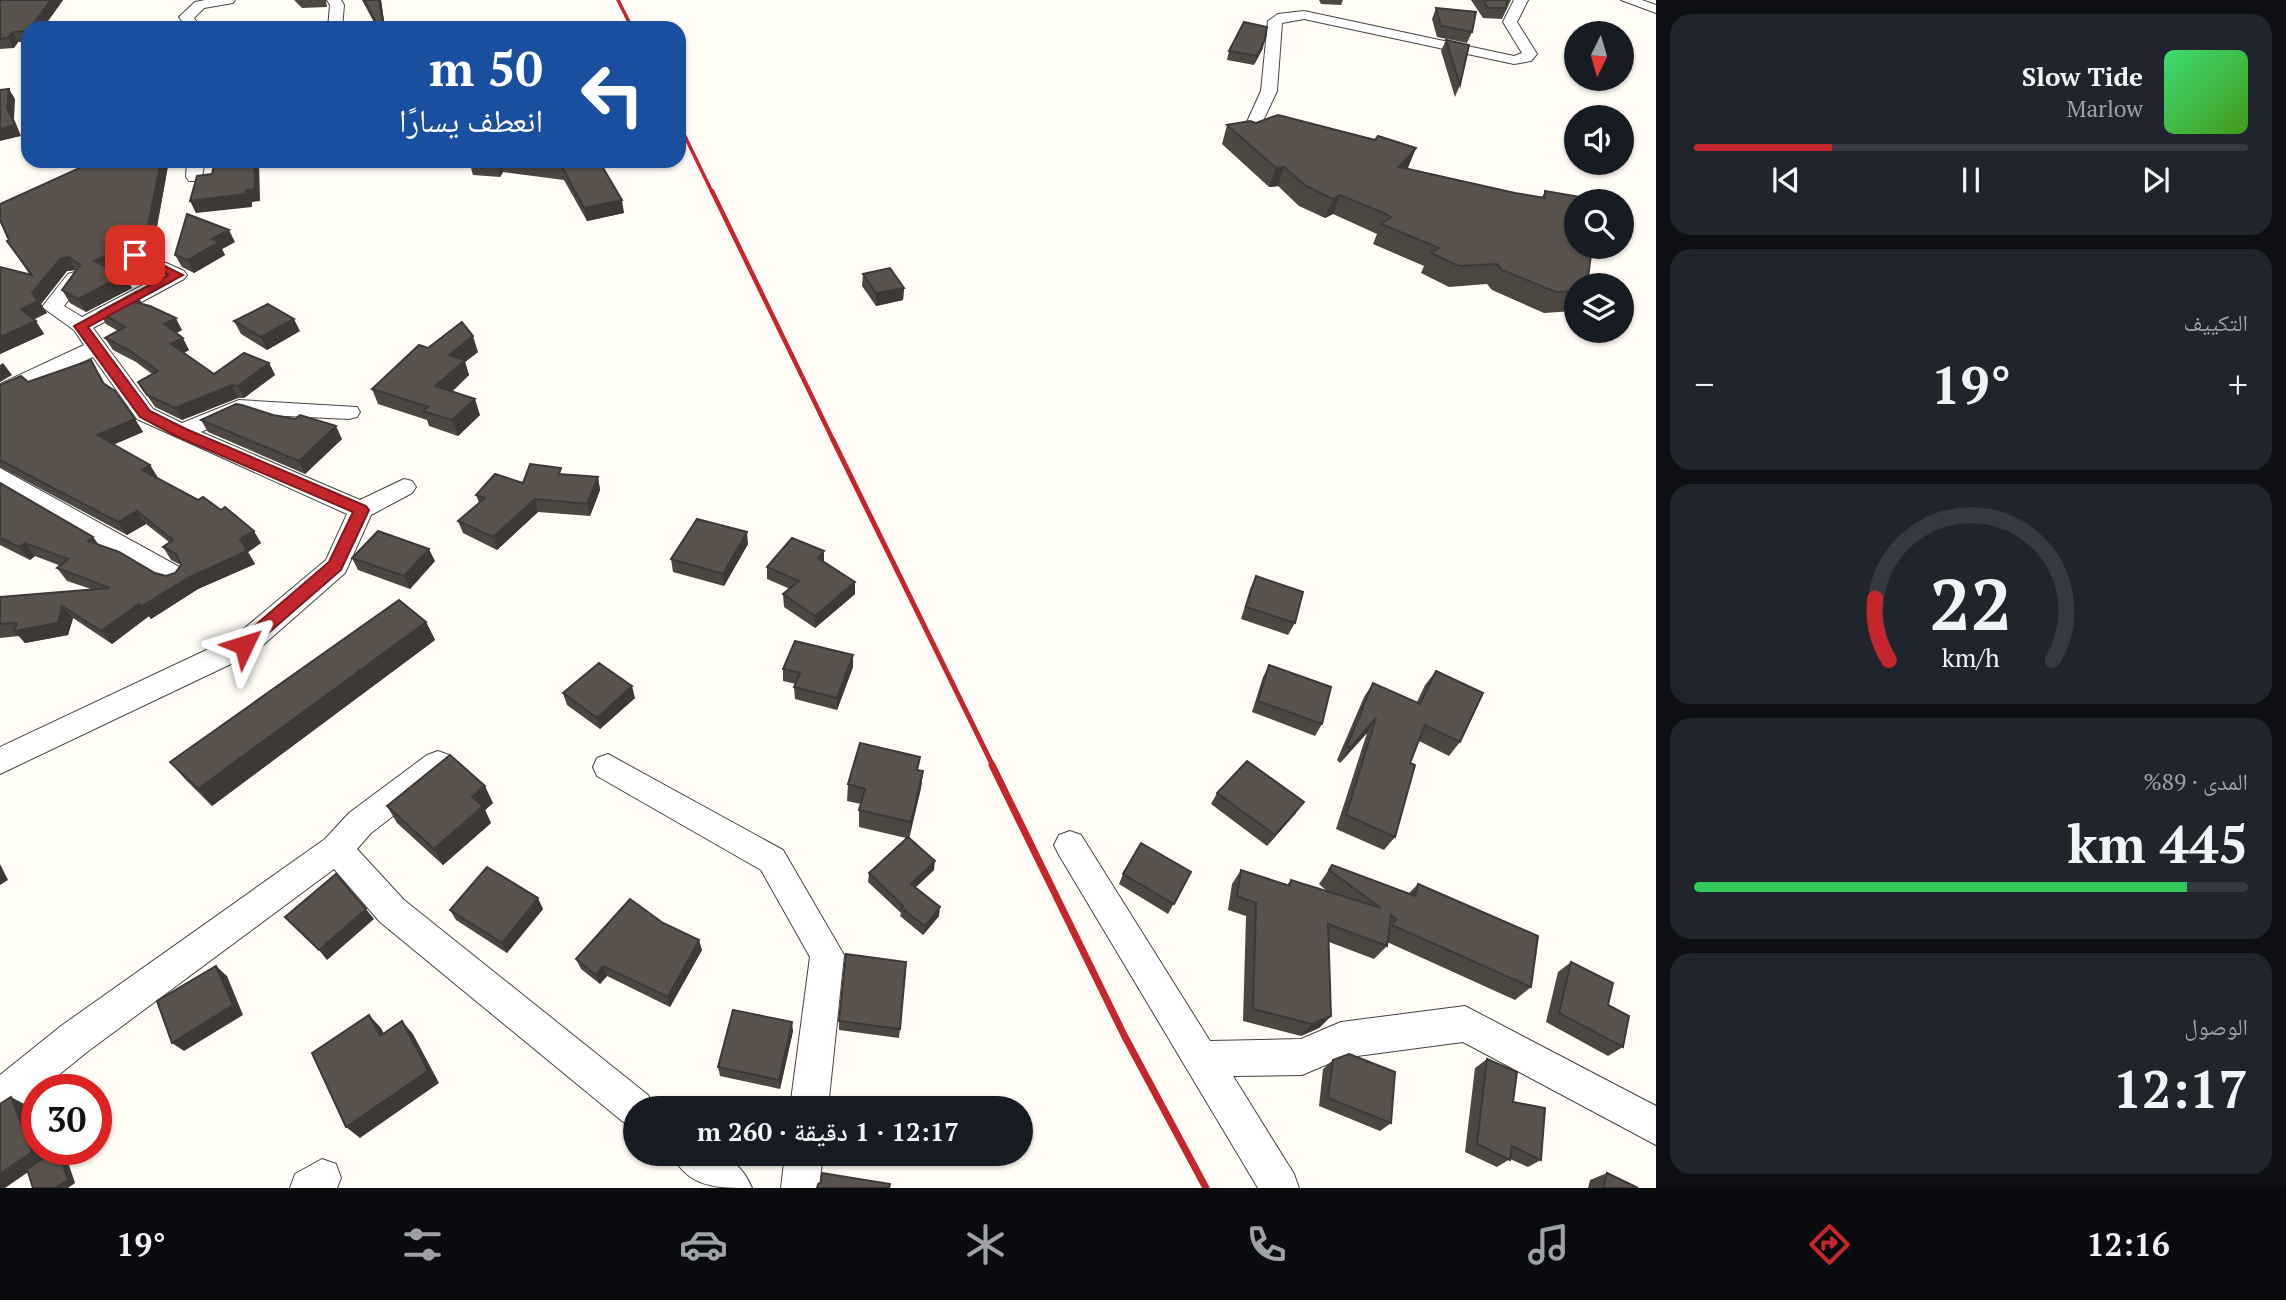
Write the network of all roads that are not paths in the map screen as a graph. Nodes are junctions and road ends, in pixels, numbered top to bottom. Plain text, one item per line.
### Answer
1 (228, 0) edge
2 (334, 0) edge
3 (1521, 0) edge
4 (1628, 0) edge
5 (1656, 9) edge
6 (189, 21) edge
7 (336, 21) edge
8 (1249, 135) edge
9 (135, 255) dead end
10 (75, 278) edge
11 (80, 326) junction
12 (95, 348) junction
13 (0, 392) edge
14 (349, 412) dead end
15 (181, 432) junction
16 (0, 476) edge
17 (404, 487) dead end
18 (361, 510) junction
19 (174, 576) edge
20 (0, 761) edge
21 (438, 764) edge
22 (608, 767) dead end
23 (1070, 845) dead end
24 (336, 849) junction
25 (1200, 1059) junction
26 (810, 1096) edge
27 (623, 1098) edge
28 (0, 1099) edge
29 (1656, 1126) edge
30 (706, 1166) edge
31 (803, 1166) edge
32 (733, 1188) edge
33 (800, 1188) edge
34 (1280, 1188) edge

1 - 6 street
2 - 7 street
3 - 8 street
4 - 5 street
9 - 11 street
10 - 11 street
11 - 12 street
12 - 13 street
12 - 15 street
14 - 15 street
15 - 18 street
16 - 19 street
17 - 18 street
18 - 20 street
21 - 24 street
22 - 26 street
23 - 25 street
24 - 27 lane
24 - 28 street
25 - 29 street
25 - 34 street
30 - 32 street
31 - 33 street

